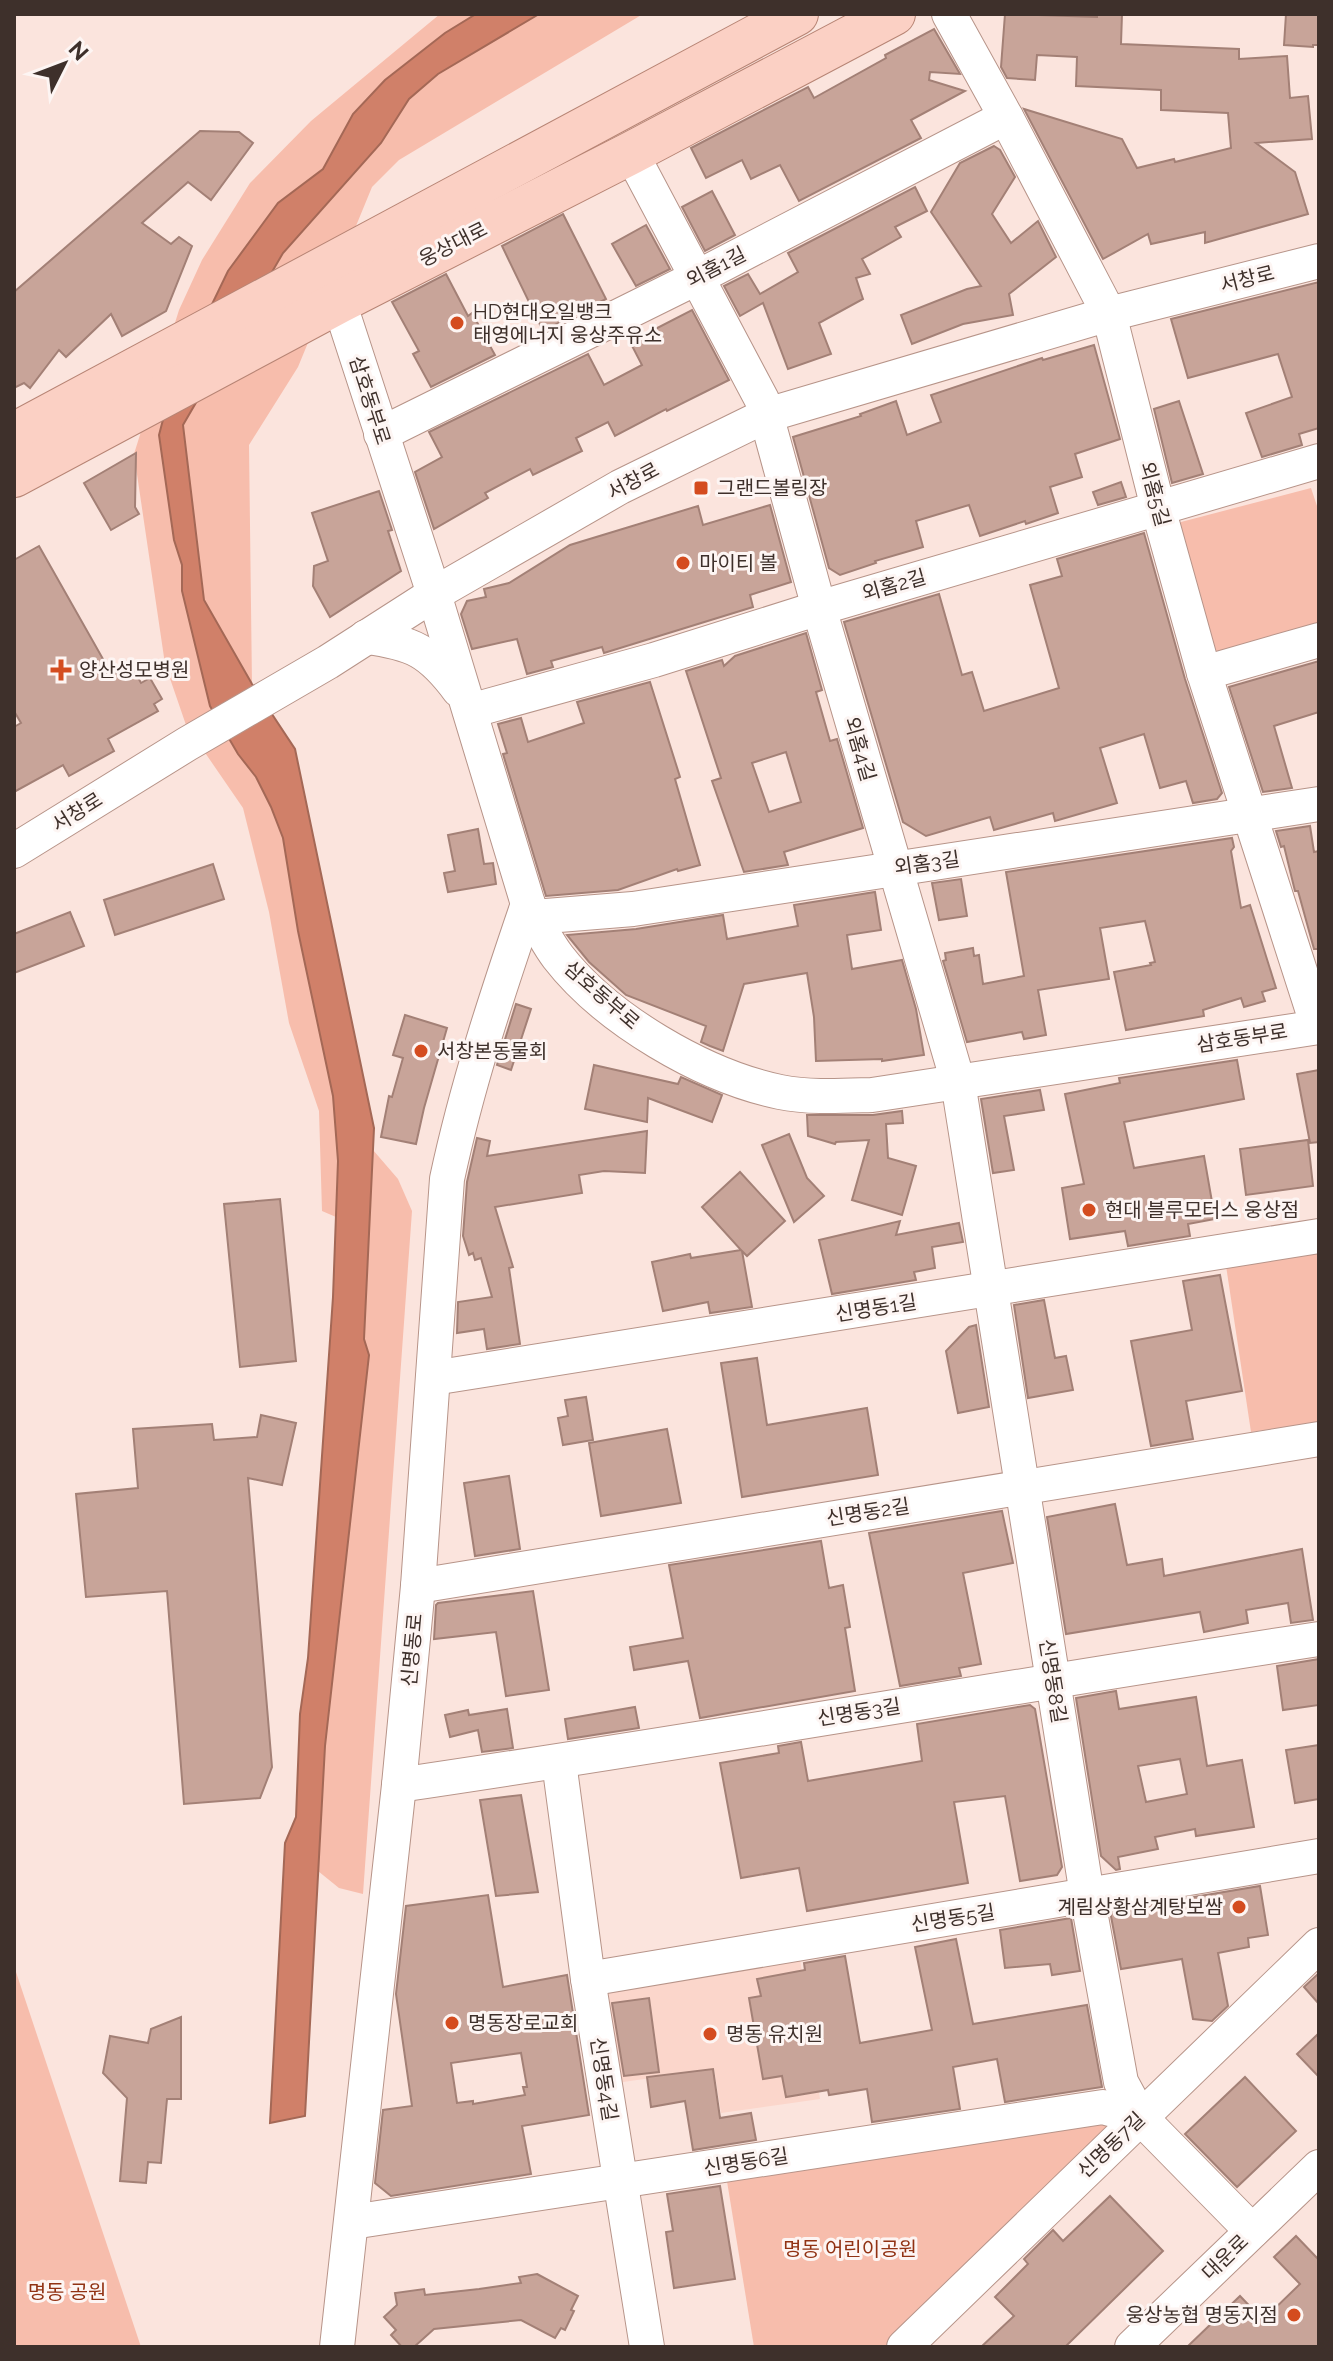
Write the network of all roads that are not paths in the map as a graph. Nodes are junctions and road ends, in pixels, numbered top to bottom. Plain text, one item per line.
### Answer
1 (797, 14) edge
2 (894, 14) edge
3 (949, 14) edge
4 (1006, 117) junction
5 (631, 153) junction
6 (1319, 261) edge
7 (698, 277) junction
8 (329, 293) junction
9 (1109, 314) junction
10 (767, 415) junction
11 (14, 434) edge
12 (381, 434) junction
13 (1319, 461) edge
14 (14, 476) edge
15 (1158, 508) junction
16 (434, 594) junction
17 (819, 608) junction
18 (366, 637) junction
19 (1319, 640) edge
20 (1204, 673) junction
21 (468, 705) junction
22 (1319, 804) edge
23 (1251, 815) junction
24 (14, 851) edge
25 (894, 867) junction
26 (531, 910) junction
27 (552, 948) junction
28 (509, 959) junction
29 (1318, 1027) edge
30 (958, 1082) junction
31 (1319, 1236) edge
32 (992, 1289) junction
33 (433, 1378) junction
34 (1319, 1439) edge
35 (1023, 1487) junction
36 (418, 1586) junction
37 (1319, 1639) edge
38 (1053, 1680) junction
39 (559, 1762) junction
40 (399, 1785) junction
41 (1319, 1856) edge
42 (1087, 1895) junction
43 (1319, 1945) edge
44 (588, 1979) junction
45 (1140, 2117) junction
46 (1319, 2167) edge
47 (620, 2181) junction
48 (352, 2222) junction
49 (1252, 2231) junction
50 (337, 2347) edge
51 (647, 2347) edge
52 (904, 2347) edge
53 (1132, 2347) edge

1 - 8 main road, 웅상대로
2 - 5 main road, 웅상대로
3 - 4 street
4 - 7 street, 외홈1길
4 - 9 street
5 - 7 street, 외홈4길
5 - 8 main road, 웅상대로
6 - 9 street, 서창로
7 - 10 street, 외홈4길
7 - 12 street, 외홈1길
8 - 11 main road, 웅상대로
8 - 12 street, 삼호동부로
8 - 14 main road, 웅상대로
9 - 10 street, 서창로
9 - 15 street, 외홈5길
10 - 16 street, 서창로
10 - 17 street, 외홈4길
12 - 16 street, 삼호동부로
13 - 15 street, 외홈2길
15 - 17 street, 외홈2길
15 - 20 street, 외홈5길
16 - 18 street, 서창로
16 - 21 street, 삼호동부로
17 - 21 street, 외홈2길
17 - 25 street, 외홈4길
18 - 21 street
18 - 24 street, 서창로
19 - 20 street
20 - 23 street, 외홈5길
21 - 26 street, 삼호동부로
22 - 23 street, 외홈3길
23 - 25 street, 외홈3길
23 - 29 street, 외홈5길
25 - 26 street, 외홈3길
25 - 30 street, 외홈4길
26 - 27 street, 삼호동부로
26 - 28 street, 신명동로
27 - 28 street
27 - 30 street, 삼호동부로
28 - 33 street, 신명동로
29 - 30 street, 삼호동부로
30 - 32 street, 신명동8길
31 - 32 street, 신명동1길
32 - 33 street, 신명동1길
32 - 35 street, 신명동8길
33 - 36 street, 신명동로
34 - 35 street, 신명동2길
35 - 36 street, 신명동2길
35 - 38 street, 신명동8길
36 - 40 street, 신명동로
37 - 38 street, 신명동3길
38 - 39 street, 신명동3길
38 - 42 street, 신명동8길
39 - 40 street, 신명동3길
39 - 44 street, 신명동4길
40 - 48 street, 신명동로
41 - 42 street, 신명동5길
42 - 44 street, 신명동5길
42 - 45 street, 신명동8길
43 - 45 street, 신명동7길
44 - 47 street, 신명동4길
45 - 47 street, 신명동6길
45 - 49 street, 신명동8길
45 - 52 street, 신명동7길
46 - 49 street, 대운로
47 - 48 street, 신명동6길
47 - 51 street, 신명동4길
48 - 50 street, 신명동로
49 - 53 street, 대운로

